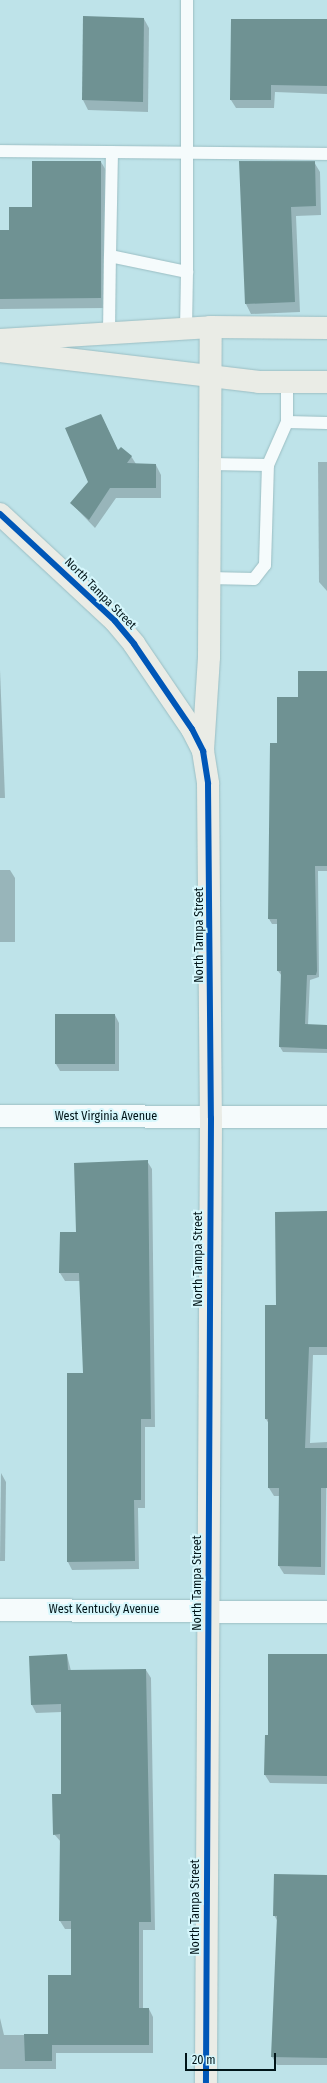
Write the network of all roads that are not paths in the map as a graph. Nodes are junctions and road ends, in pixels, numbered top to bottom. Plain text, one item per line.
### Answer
1 (187, 0) edge
2 (0, 151) edge
3 (112, 152) junction
4 (186, 153) junction
5 (327, 154) edge
6 (110, 256) junction
7 (187, 272) junction
8 (211, 327) junction
9 (327, 328) edge
10 (186, 329) junction
11 (110, 333) junction
12 (0, 340) edge
13 (0, 351) edge
14 (211, 376) junction
15 (288, 382) junction
16 (327, 382) edge
17 (287, 422) junction
18 (327, 423) edge
19 (210, 464) junction
20 (268, 465) junction
21 (0, 514) edge
22 (209, 578) junction
23 (203, 751) junction
24 (0, 1116) edge
25 (327, 1117) edge
26 (211, 1118) junction
27 (0, 1610) edge
28 (208, 1610) junction
29 (327, 1612) edge
30 (206, 2083) edge

1 - 4 lane
2 - 3 lane
3 - 4 lane
3 - 6 lane
4 - 5 lane
4 - 7 lane
6 - 7 lane
6 - 11 lane
7 - 10 lane
8 - 9 main road
8 - 10 main road
8 - 14 main road, North Tampa Street
10 - 11 main road
11 - 12 main road
13 - 14 main road
14 - 15 main road
14 - 19 main road, North Tampa Street
15 - 16 main road
15 - 17 lane
17 - 18 lane
17 - 20 lane
19 - 20 lane
19 - 22 main road, North Tampa Street
20 - 22 lane
21 - 23 main road, North Tampa Street
22 - 23 main road, North Tampa Street
23 - 26 main road, North Tampa Street
24 - 26 street, West Virginia Avenue
25 - 26 street, West Virginia Avenue
26 - 28 main road, North Tampa Street
27 - 28 street, West Kentucky Avenue
28 - 29 street, West Kentucky Avenue
28 - 30 main road, North Tampa Street

